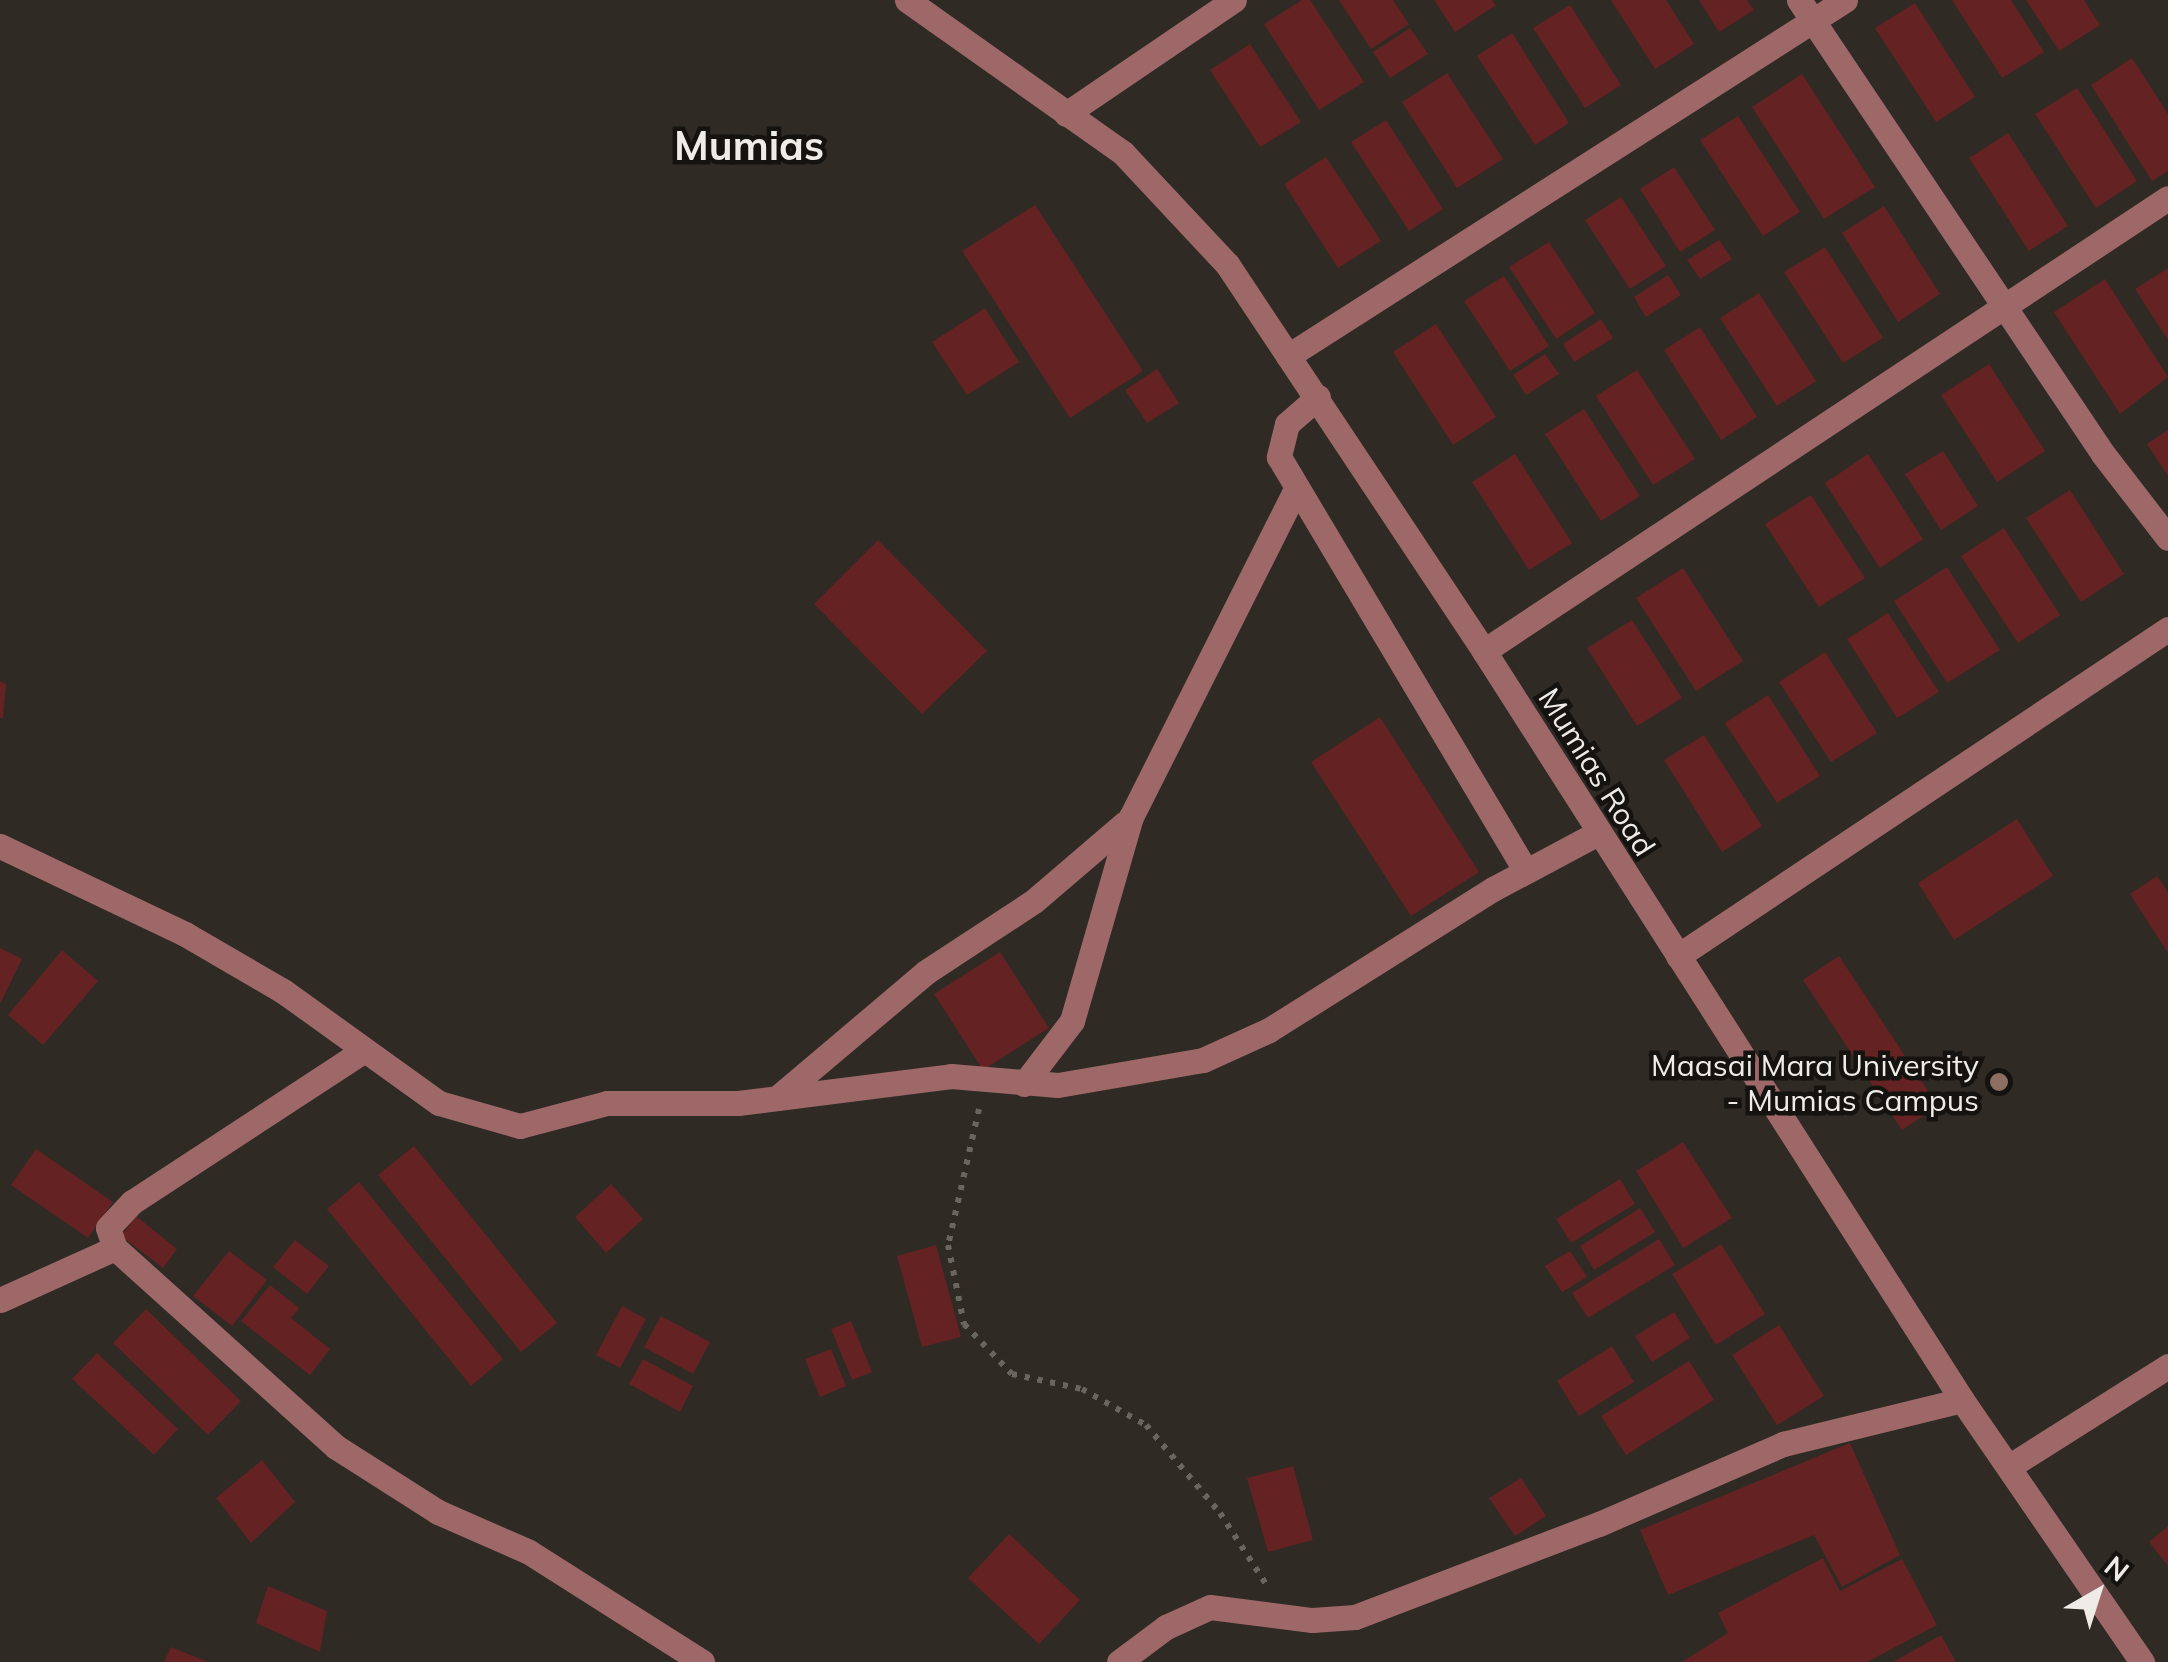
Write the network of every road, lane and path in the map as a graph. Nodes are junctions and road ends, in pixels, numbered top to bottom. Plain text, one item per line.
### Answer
1 (907, 0) edge
2 (1234, 0) edge
3 (1844, 0) edge
4 (1806, 10) edge
5 (1066, 114) junction
6 (2168, 198) edge
7 (2005, 304) junction
8 (1288, 356) junction
9 (1318, 397) junction
10 (1295, 490) junction
11 (2168, 538) edge
12 (2168, 628) edge
13 (1484, 651) junction
14 (1131, 817) junction
15 (1596, 834) junction
16 (0, 846) edge
17 (1526, 871) junction
18 (1678, 956) junction
19 (363, 1051) junction
20 (987, 1079) junction
21 (1024, 1084) junction
22 (777, 1098) junction
23 (114, 1248) junction
24 (0, 1300) edge
25 (2168, 1366) edge
26 (1962, 1400) junction
27 (2010, 1466) junction
28 (1284, 1615) junction
29 (702, 1662) edge
30 (1119, 1662) edge
31 (2142, 1662) edge

1 - 5 street, Mumias Road
2 - 5 street
3 - 4 street
4 - 7 street
4 - 8 street
5 - 8 street, Mumias Road
6 - 7 street
7 - 11 street
7 - 13 street
8 - 9 street, Mumias Road
9 - 10 street
9 - 13 street, Mumias Road
10 - 14 street
10 - 17 street
12 - 18 street
13 - 15 street, Mumias Road
14 - 21 street
14 - 22 street
15 - 17 street
15 - 18 street, Mumias Road
16 - 19 street
17 - 21 street
18 - 26 street, Mumias Road
19 - 22 street
19 - 23 street
20 - 21 street
20 - 22 street
20 - 28 path
23 - 24 street
23 - 29 street
25 - 27 street
26 - 27 street, Mumias Road
26 - 28 street
27 - 31 street, Mumias Road
28 - 30 street

